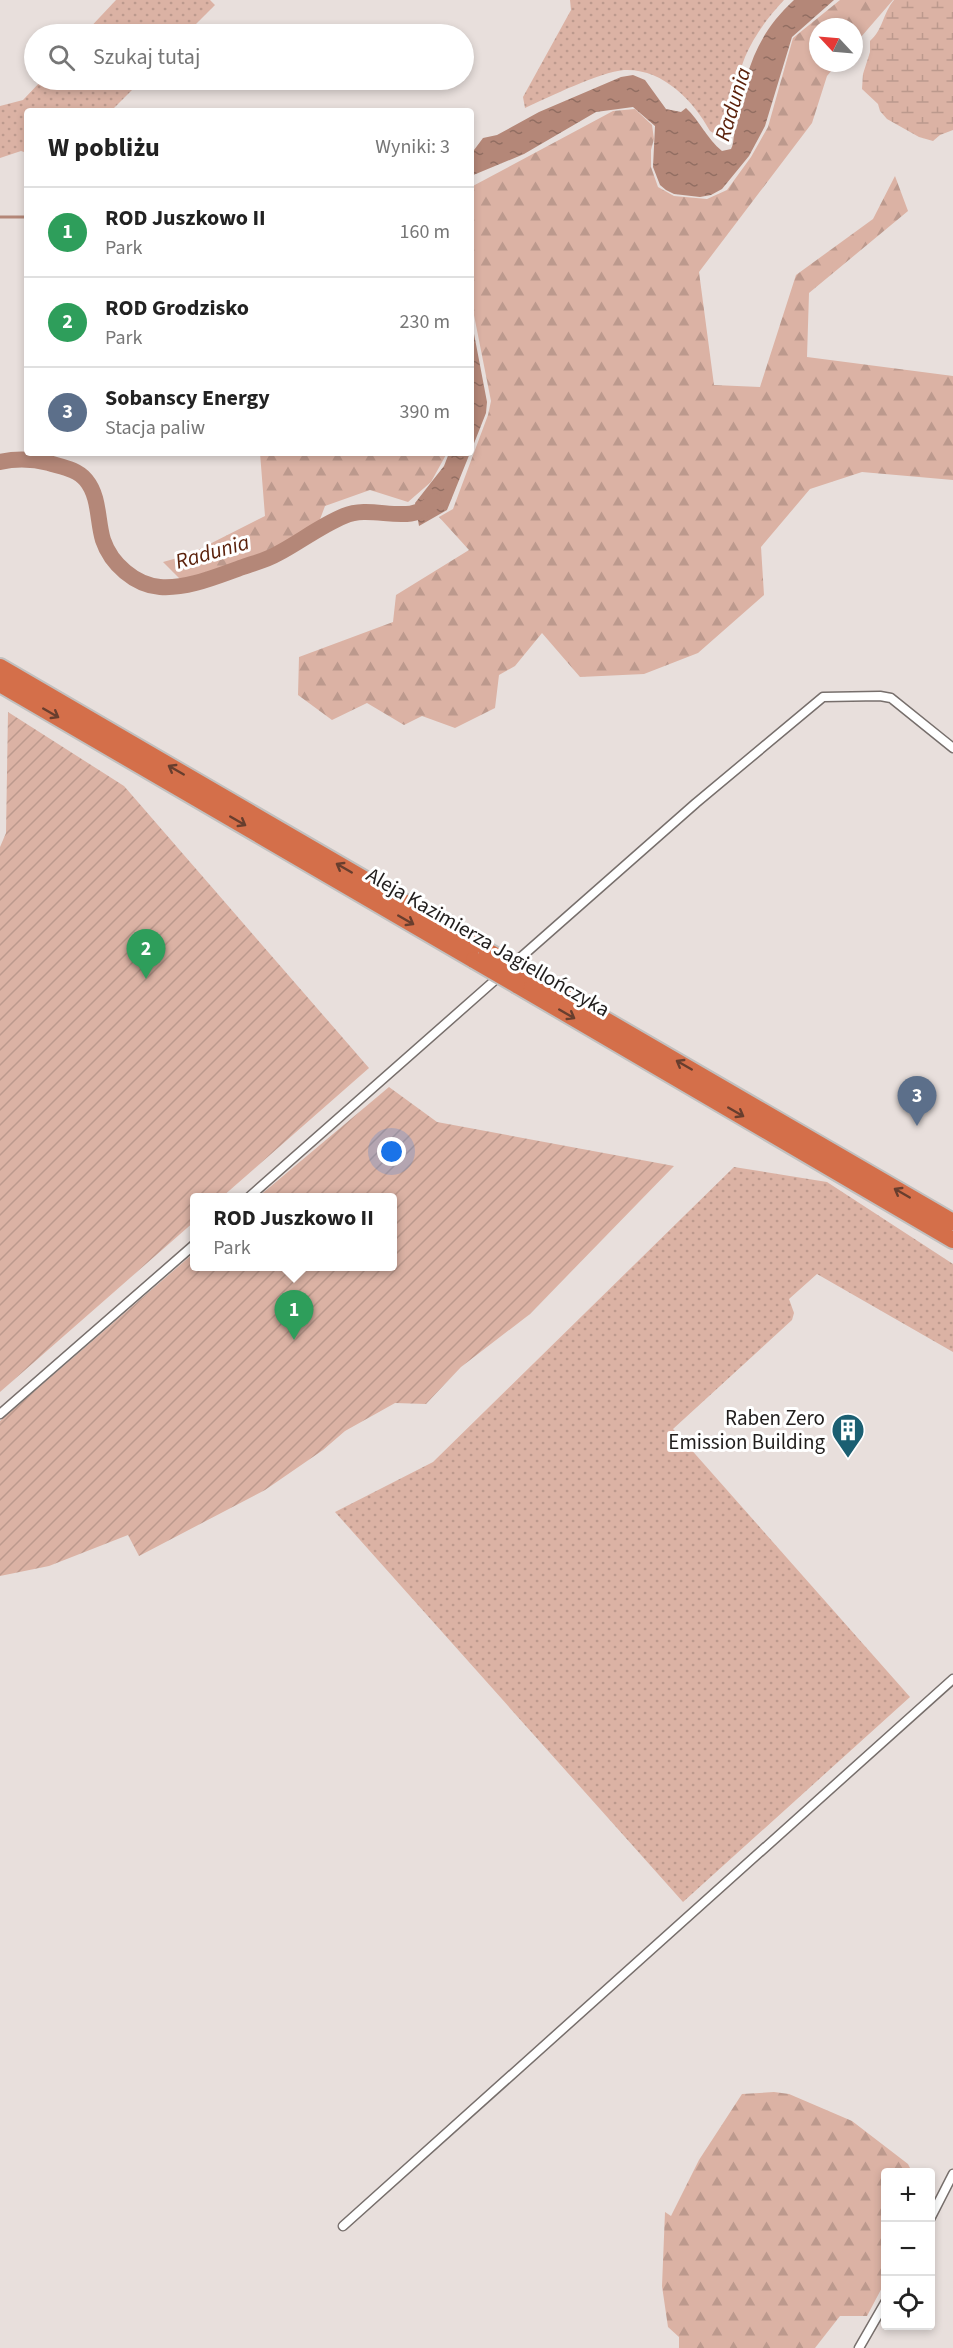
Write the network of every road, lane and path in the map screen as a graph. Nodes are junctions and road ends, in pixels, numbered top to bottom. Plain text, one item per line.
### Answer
1 (0, 668) edge
2 (0, 684) edge
3 (953, 748) edge
4 (480, 955) junction
5 (520, 958) dead end
6 (522, 980) junction
7 (494, 981) dead end
8 (253, 1193) edge
9 (953, 1222) edge
10 (953, 1240) edge
11 (190, 1248) edge
12 (0, 1414) edge
13 (953, 1679) edge
14 (953, 2174) edge
15 (935, 2208) edge
16 (343, 2226) dead end
17 (881, 2308) edge
18 (859, 2348) edge

4 -> 1 highway, Aleja Kazimierza Jagiellończyka
2 -> 4 highway, Aleja Kazimierza Jagiellończyka
3 - 5 street
4 - 6 highway, Aleja Kazimierza Jagiellończyka, bridge
9 -> 6 highway, Aleja Kazimierza Jagiellończyka
6 -> 10 highway, Aleja Kazimierza Jagiellończyka
7 - 8 street
11 - 12 street
13 - 16 street
14 - 15 street
17 - 18 street

